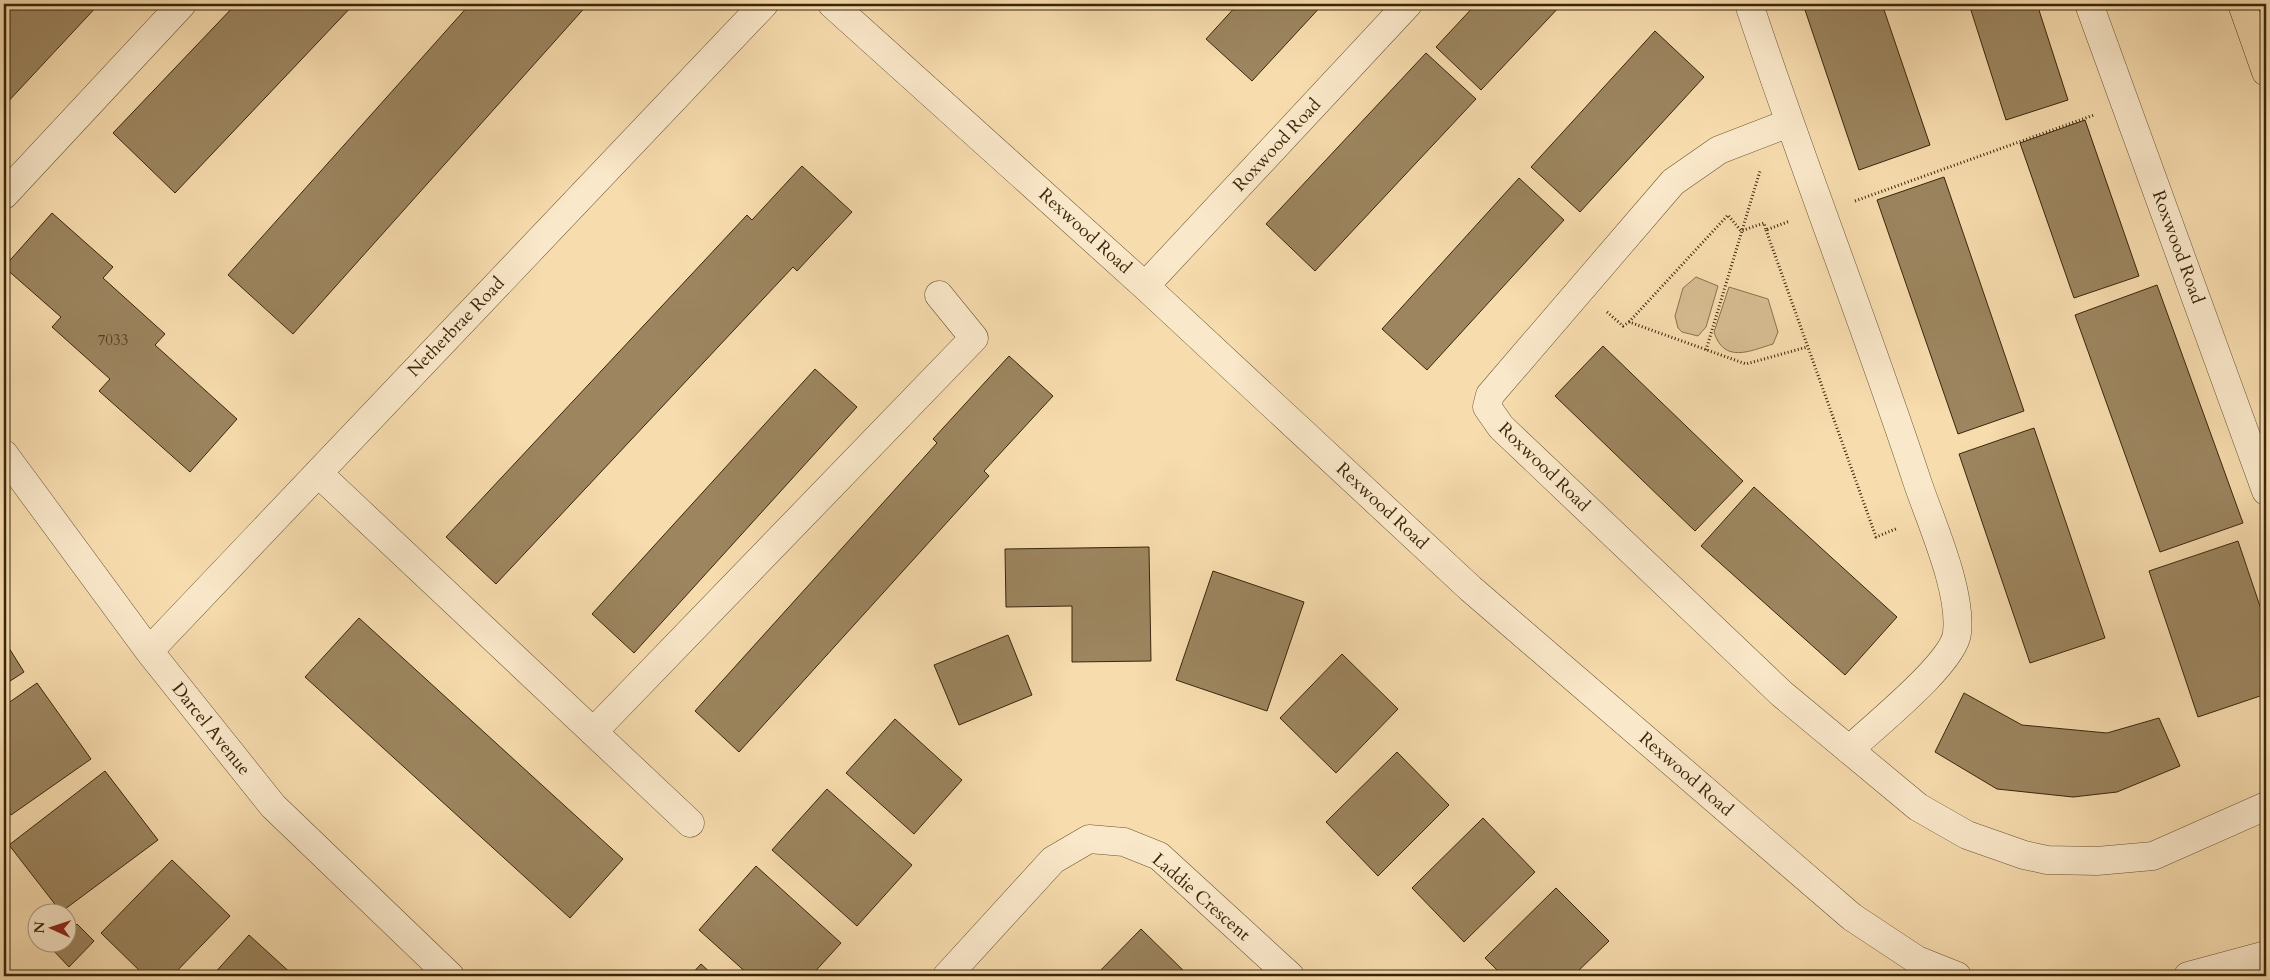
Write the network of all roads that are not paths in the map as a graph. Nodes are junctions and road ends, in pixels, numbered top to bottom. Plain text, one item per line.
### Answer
1 (182, 4) edge
2 (764, 4) edge
3 (832, 4) edge
4 (1408, 4) edge
5 (1749, 4) edge
6 (2089, 4) edge
7 (2242, 4) edge
8 (2266, 72) edge
9 (1781, 126) junction
10 (4, 195) edge
11 (1145, 286) junction
12 (939, 295) dead end
13 (4, 454) edge
14 (318, 473) junction
15 (2266, 491) edge
16 (149, 651) junction
17 (593, 732) junction
18 (1849, 750) junction
19 (2266, 806) edge
20 (690, 823) dead end
21 (2262, 959) edge
22 (450, 976) edge
23 (946, 976) edge
24 (1290, 976) edge
25 (1957, 976) edge
26 (2188, 976) edge

1 - 10 street
2 - 14 street, Netherbrae Road
3 - 11 street, Rexwood Road
4 - 11 street, Roxwood Road
5 - 9 street
6 - 15 street, Roxwood Road
7 - 8 main road
9 - 18 street
9 - 18 street, Roxwood Road
11 - 25 street, Rexwood Road
12 - 17 street
13 - 16 street, Darcel Avenue
14 - 16 street, Netherbrae Road
14 - 17 street
16 - 22 street, Darcel Avenue
17 - 20 street
18 - 19 street, Roxwood Road
21 - 26 street
23 - 24 street, Laddie Crescent

